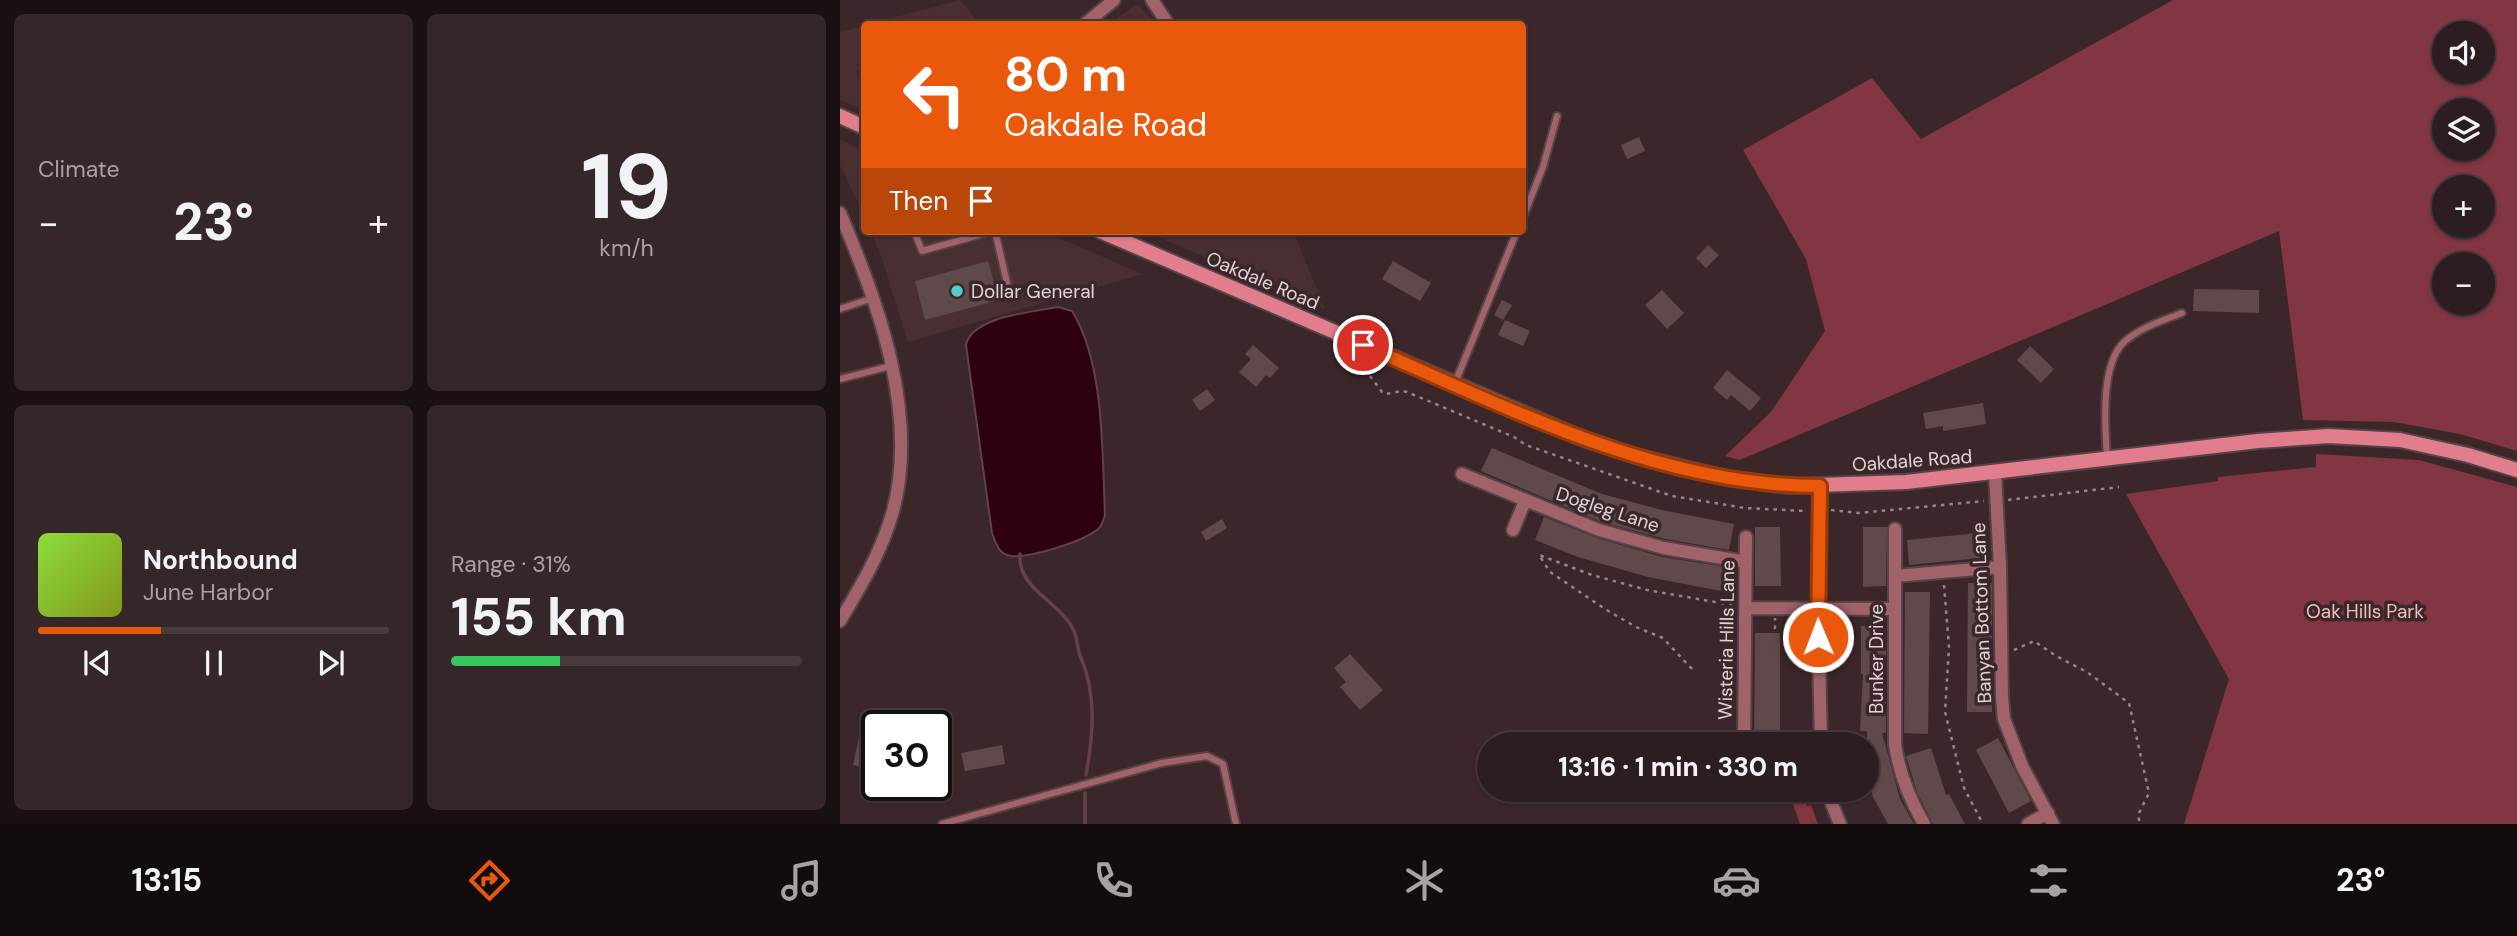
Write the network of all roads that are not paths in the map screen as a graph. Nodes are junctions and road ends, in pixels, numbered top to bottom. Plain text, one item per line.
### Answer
1 (1114, 0) edge
2 (1152, 0) edge
3 (1089, 21) edge
4 (1166, 21) edge
5 (840, 116) edge
6 (1558, 116) dead end
7 (861, 126) edge
8 (1526, 210) edge
9 (840, 213) edge
10 (916, 235) edge
11 (980, 235) edge
12 (995, 235) edge
13 (1109, 235) edge
14 (1515, 235) edge
15 (1008, 286) dead end
16 (873, 298) junction
17 (840, 309) edge
18 (2182, 313) dead end
19 (891, 366) junction
20 (840, 379) edge
21 (1454, 384) junction
22 (2107, 460) junction
23 (2517, 470) edge
24 (1994, 473) junction
25 (1462, 474) dead end
26 (1820, 486) junction
27 (1525, 501) junction
28 (1895, 529) dead end
29 (1513, 530) dead end
30 (1746, 537) dead end
31 (1746, 562) junction
32 (2000, 566) junction
33 (1895, 576) junction
34 (1741, 607) junction
35 (1895, 609) junction
36 (1818, 610) junction
37 (840, 621) edge
38 (1744, 732) edge
39 (1821, 732) edge
40 (1831, 802) edge
41 (2050, 819) edge
42 (942, 824) edge
43 (1236, 824) edge
44 (1840, 824) edge
45 (1924, 824) edge
46 (2028, 824) edge

1 - 3 street
2 - 4 street
5 - 7 main road
6 - 8 lane
9 - 16 street
10 - 11 lane
12 - 15 lane
13 - 21 main road, Oakdale Road
14 - 21 lane
16 - 17 lane
16 - 19 street
18 - 22 lane
19 - 20 lane
19 - 37 street
21 - 26 main road, Oakdale Road
22 - 23 main road, Oakdale Road
22 - 24 main road, Oakdale Road
24 - 26 main road, Oakdale Road
24 - 32 street, Banyan Bottom Lane
25 - 27 street, Dogleg Lane
26 - 36 street
27 - 29 street
27 - 31 street, Dogleg Lane
28 - 33 street, Bunker Drive
30 - 31 street, Wisteria Hills Lane
31 - 34 street, Wisteria Hills Lane
32 - 33 street
32 - 41 street, Banyan Bottom Lane
33 - 35 street, Bunker Drive
34 - 36 street
34 - 38 street, Wisteria Hills Lane
35 - 36 street
35 - 45 street, Bunker Drive
36 - 39 street
40 - 44 street
41 - 46 street
42 - 43 lane

